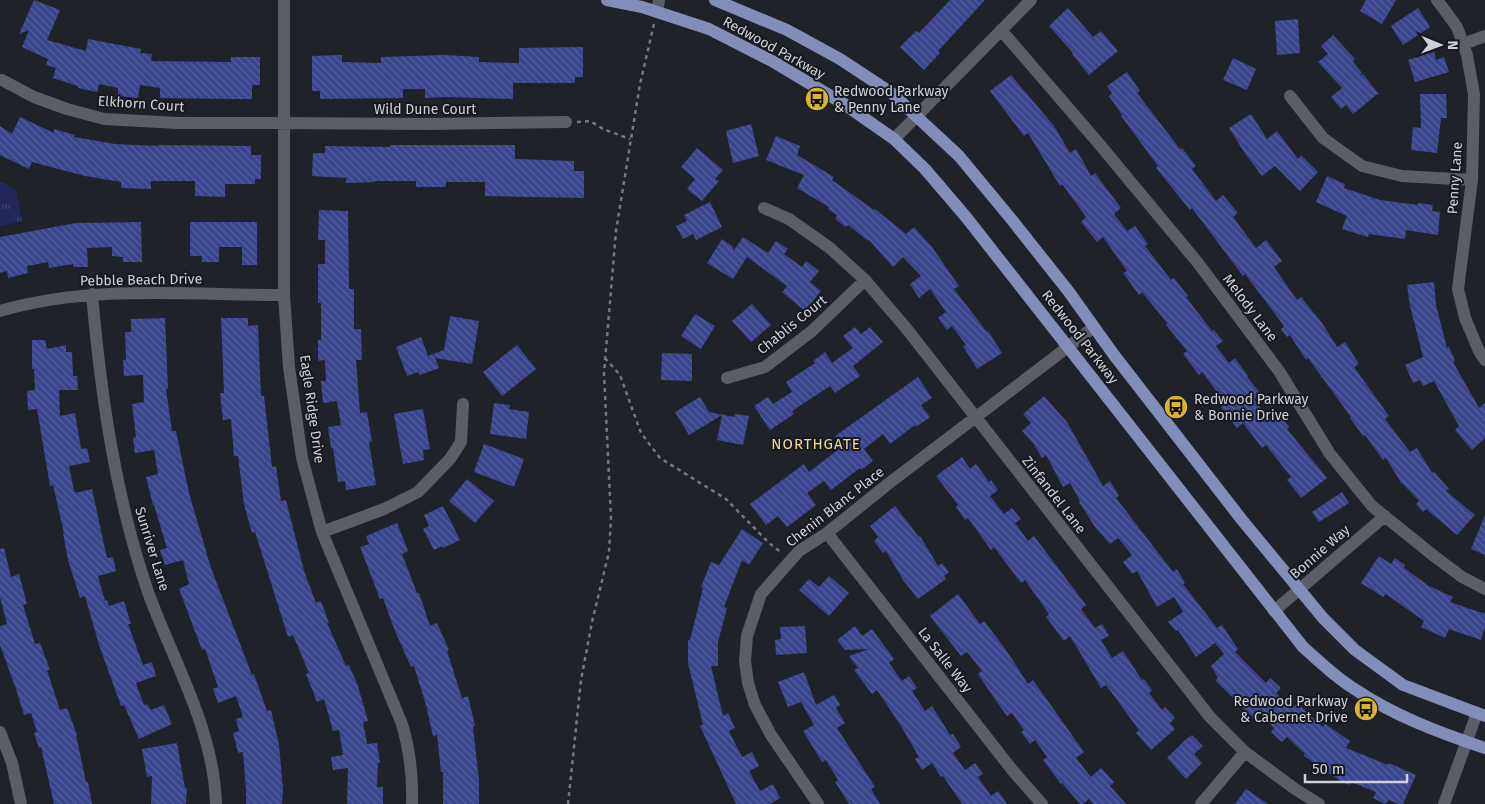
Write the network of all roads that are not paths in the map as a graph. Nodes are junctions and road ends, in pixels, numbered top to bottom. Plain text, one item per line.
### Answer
1 (284, 0) edge
2 (607, 0) edge
3 (715, 0) edge
4 (1030, 0) edge
5 (1437, 0) edge
6 (658, 6) edge
7 (1001, 30) junction
8 (1485, 36) edge
9 (1463, 44) junction
10 (2, 80) dead end
11 (1290, 96) dead end
12 (916, 116) junction
13 (566, 122) road end
14 (284, 124) junction
15 (894, 139) junction
16 (1472, 180) junction
17 (764, 208) dead end
18 (865, 280) junction
19 (92, 294) junction
20 (284, 295) junction
21 (0, 311) edge
22 (1094, 327) junction
23 (1069, 347) junction
24 (1485, 360) edge
25 (727, 378) dead end
26 (463, 404) dead end
27 (975, 419) junction
28 (1385, 516) junction
29 (322, 532) junction
30 (827, 532) junction
31 (1485, 589) edge
32 (1299, 590) junction
33 (1274, 611) junction
34 (1481, 714) edge
35 (0, 732) edge
36 (1466, 742) junction
37 (1485, 748) edge
38 (1246, 752) junction
39 (21, 804) edge
40 (216, 804) edge
41 (412, 804) edge
42 (818, 804) edge
43 (1042, 804) edge
44 (1201, 804) edge
45 (1319, 804) edge
46 (1444, 804) edge

1 - 14 street, Eagle Ridge Drive
2 - 6 main road, Redwood Parkway
3 - 12 main road, Redwood Parkway
4 - 7 street
5 - 9 street, Penny Lane
6 - 15 main road, Redwood Parkway
7 - 12 street
7 - 28 street, Melody Lane
8 - 9 street
9 - 16 street, Penny Lane
10 - 14 street, Elkhorn Court
11 - 16 street
12 - 15 street
12 - 22 main road, Redwood Parkway
13 - 14 street, Wild Dune Court
14 - 20 street, Eagle Ridge Drive
15 - 23 main road, Redwood Parkway
16 - 24 street, Penny Lane
17 - 18 street, Zinfandel Lane
18 - 25 street, Chablis Court
18 - 27 street, Zinfandel Lane
19 - 20 street, Pebble Beach Drive
19 - 21 street, Pebble Beach Drive
19 - 40 street, Sunriver Lane
20 - 29 street, Eagle Ridge Drive
22 - 23 street, Chenin Blanc Place
22 - 32 main road, Redwood Parkway
23 - 27 street, Chenin Blanc Place
23 - 33 main road, Redwood Parkway
26 - 29 street
27 - 30 street, Chenin Blanc Place
27 - 38 street, Zinfandel Lane
28 - 31 street, Melody Lane
28 - 32 street, Bonnie Way
29 - 41 street, Eagle Ridge Drive
30 - 42 street, Chenin Blanc Place
30 - 43 street, La Salle Way
32 - 33 street, Bonnie Way
32 - 34 main road, Redwood Parkway
33 - 36 main road, Redwood Parkway
34 - 36 street
35 - 39 street
36 - 37 main road, Redwood Parkway
36 - 46 street
38 - 44 street
38 - 45 street, Zinfandel Lane

